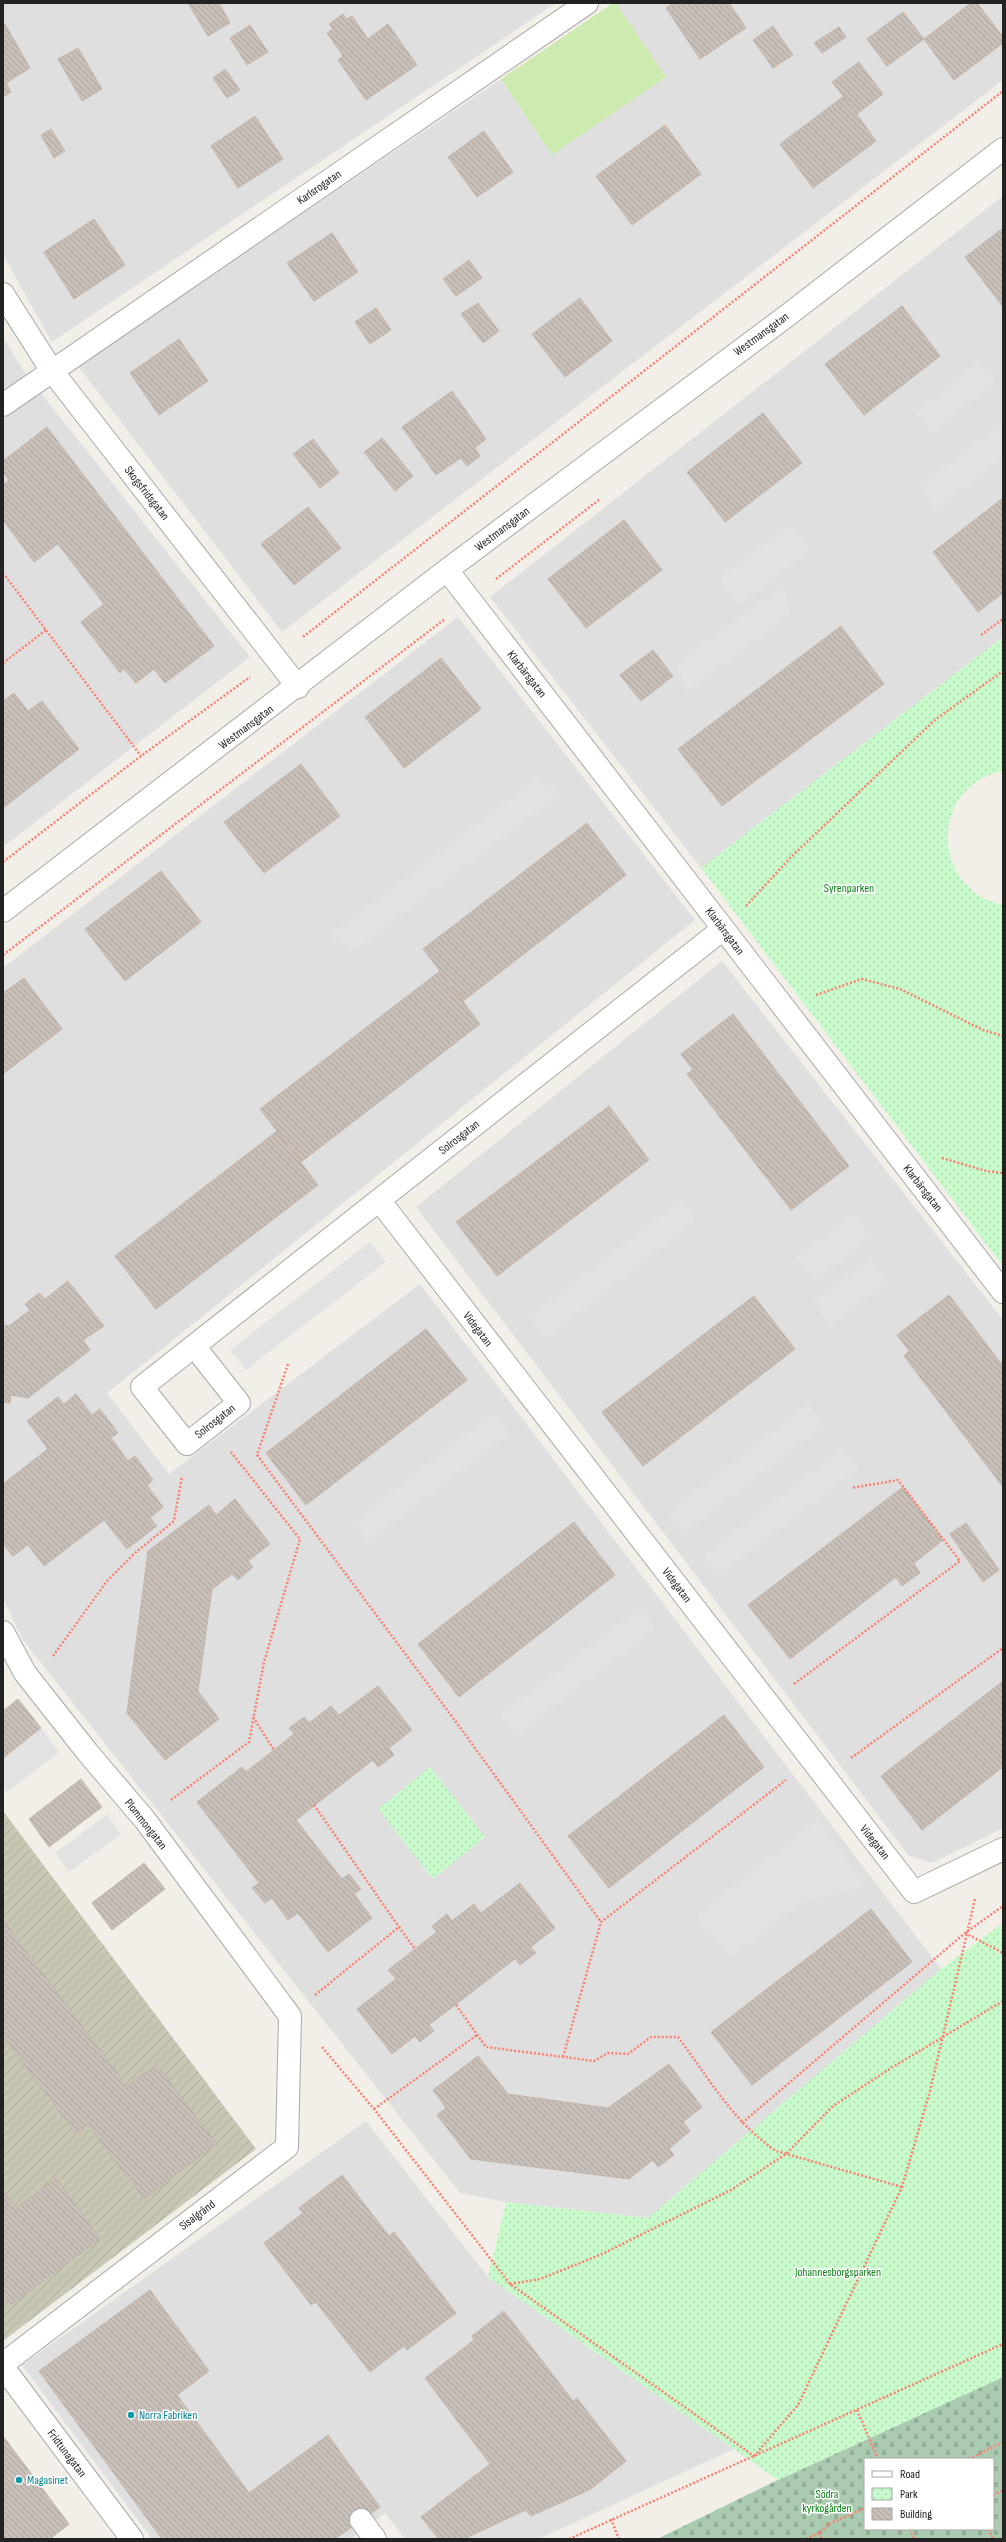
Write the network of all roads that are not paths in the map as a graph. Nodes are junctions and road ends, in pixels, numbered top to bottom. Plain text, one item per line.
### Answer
1 (586, 3) edge
2 (1003, 149) edge
3 (3, 294) edge
4 (52, 372) junction
5 (3, 405) edge
6 (447, 570) junction
7 (298, 687) junction
8 (3, 911) edge
9 (724, 929) junction
10 (379, 1200) junction
11 (1003, 1292) edge
12 (194, 1346) junction
13 (3, 1632) edge
14 (995, 1853) edge
15 (290, 2016) joint
16 (3, 2365) edge
17 (360, 2520) dead end
18 (132, 2539) edge
19 (375, 2539) edge

1 - 4 street, Karlsrogatan
2 - 6 street, Westmansgatan
3 - 4 street, Skogsfridsgatan
4 - 5 street, Karlsrogatan
4 - 7 street, Skogsfridsgatan
6 - 7 street, Westmansgatan
6 - 9 street, Klarbärsgatan
7 - 8 street, Westmansgatan
9 - 10 street, Solrosgatan
9 - 11 street, Klarbärsgatan
10 - 12 street, Solrosgatan
10 - 14 street, Videgatan
12 - 12 street, Solrosgatan
13 - 15 street, Plommongatan
15 - 16 street, Sisalgränd
16 - 18 street, Fridtunagatan
17 - 19 street

